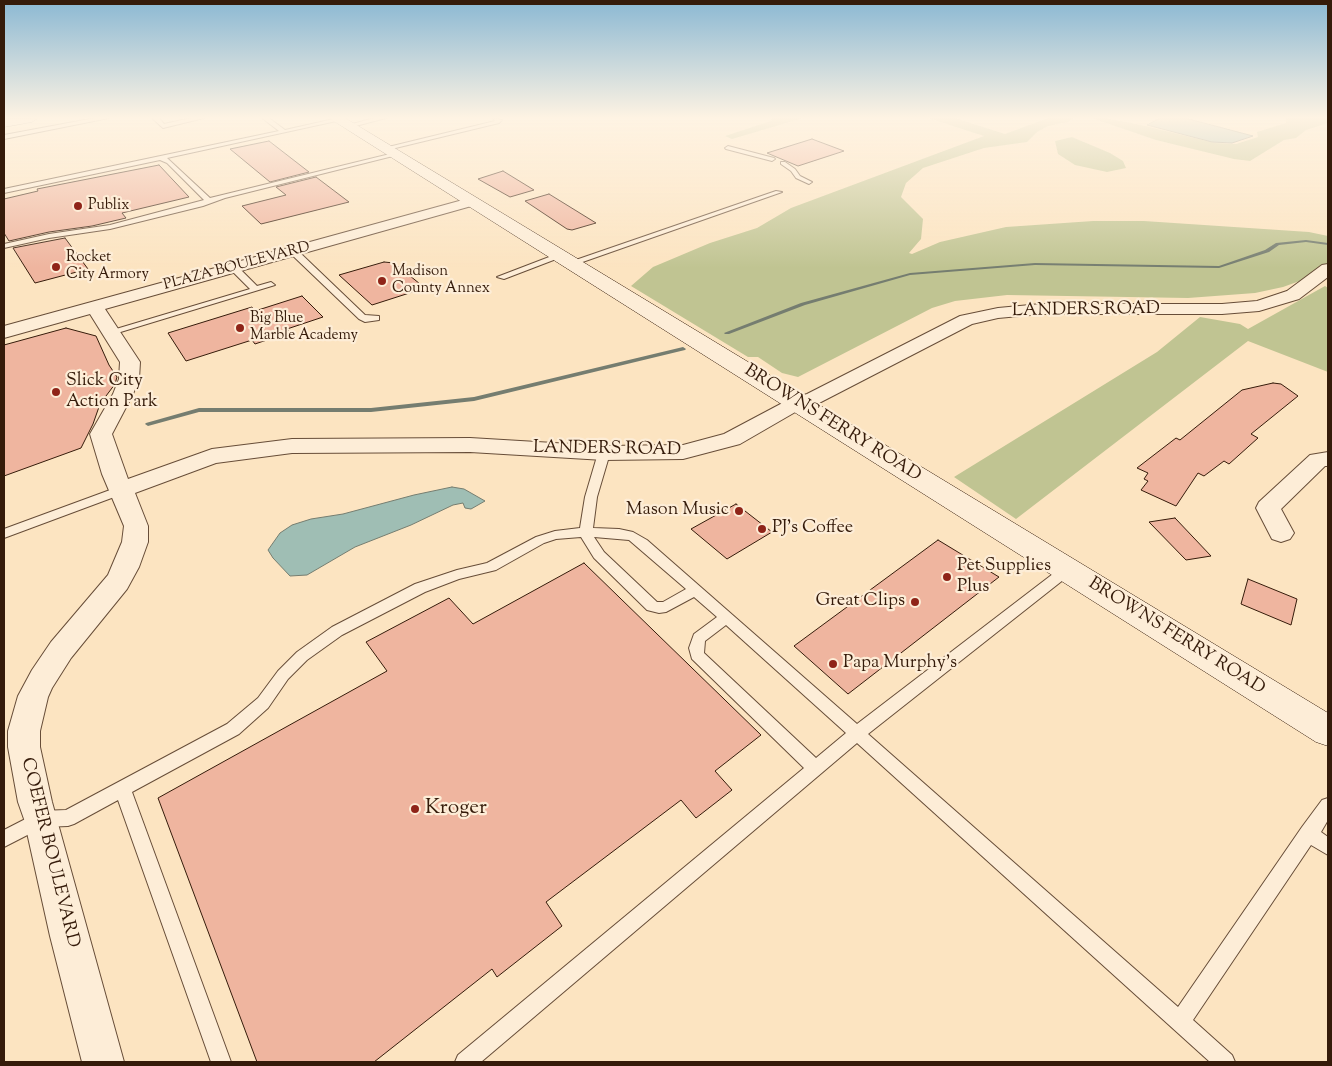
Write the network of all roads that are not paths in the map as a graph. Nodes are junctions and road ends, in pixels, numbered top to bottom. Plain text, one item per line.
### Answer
1 (117, 168) edge
2 (175, 168) edge
3 (330, 168) edge
4 (414, 168) edge
5 (790, 168) edge
6 (809, 182) dead end
7 (4, 192) edge
8 (778, 192) dead end
9 (208, 201) junction
10 (470, 202) junction
11 (4, 246) edge
12 (293, 251) junction
13 (566, 260) junction
14 (234, 268) junction
15 (1328, 269) edge
16 (502, 276) dead end
17 (271, 285) dead end
18 (255, 290) junction
19 (94, 306) junction
20 (376, 318) dead end
21 (4, 332) edge
22 (111, 332) junction
23 (797, 403) junction
24 (604, 453) junction
25 (1328, 459) edge
26 (121, 490) junction
27 (586, 532) junction
28 (1281, 533) dead end
29 (4, 534) edge
30 (1067, 570) junction
31 (695, 590) junction
32 (726, 618) junction
33 (1328, 731) edge
34 (856, 734) junction
35 (815, 768) junction
36 (122, 788) junction
37 (1328, 806) edge
38 (41, 819) junction
39 (1308, 833) junction
40 (4, 839) edge
41 (1328, 847) edge
42 (1180, 1022) junction
43 (103, 1062) edge
44 (221, 1062) edge
45 (464, 1062) edge
46 (1225, 1062) edge

1 - 7 lane
2 - 9 lane
3 - 9 lane
4 - 10 main road, BROWNS FERRY ROAD
5 - 6 lane
8 - 13 lane
9 - 11 lane
10 - 12 street, PLAZA BOULEVARD
10 - 13 main road, BROWNS FERRY ROAD
12 - 14 street, PLAZA BOULEVARD
12 - 20 lane
13 - 16 lane
13 - 23 main road, BROWNS FERRY ROAD
14 - 18 lane
14 - 19 street, PLAZA BOULEVARD
15 - 23 street, LANDERS ROAD
17 - 18 lane
18 - 22 lane
19 - 21 street, PLAZA BOULEVARD
19 - 22 street, COEFER BOULEVARD
22 - 26 street, COEFER BOULEVARD
23 - 24 street, LANDERS ROAD
23 - 30 main road, BROWNS FERRY ROAD
24 - 26 street, LANDERS ROAD
24 - 27 lane
25 - 28 street
26 - 29 lane
26 - 38 street, COEFER BOULEVARD
27 - 31 lane
27 - 31 lane
27 - 36 lane
30 - 33 main road, BROWNS FERRY ROAD
30 - 34 lane
31 - 32 lane
32 - 34 lane
32 - 35 lane
34 - 35 lane
34 - 42 lane
35 - 45 lane
36 - 38 lane
36 - 44 lane
37 - 39 lane
38 - 40 lane
38 - 43 street, COEFER BOULEVARD
39 - 41 lane
39 - 42 lane
42 - 46 lane

